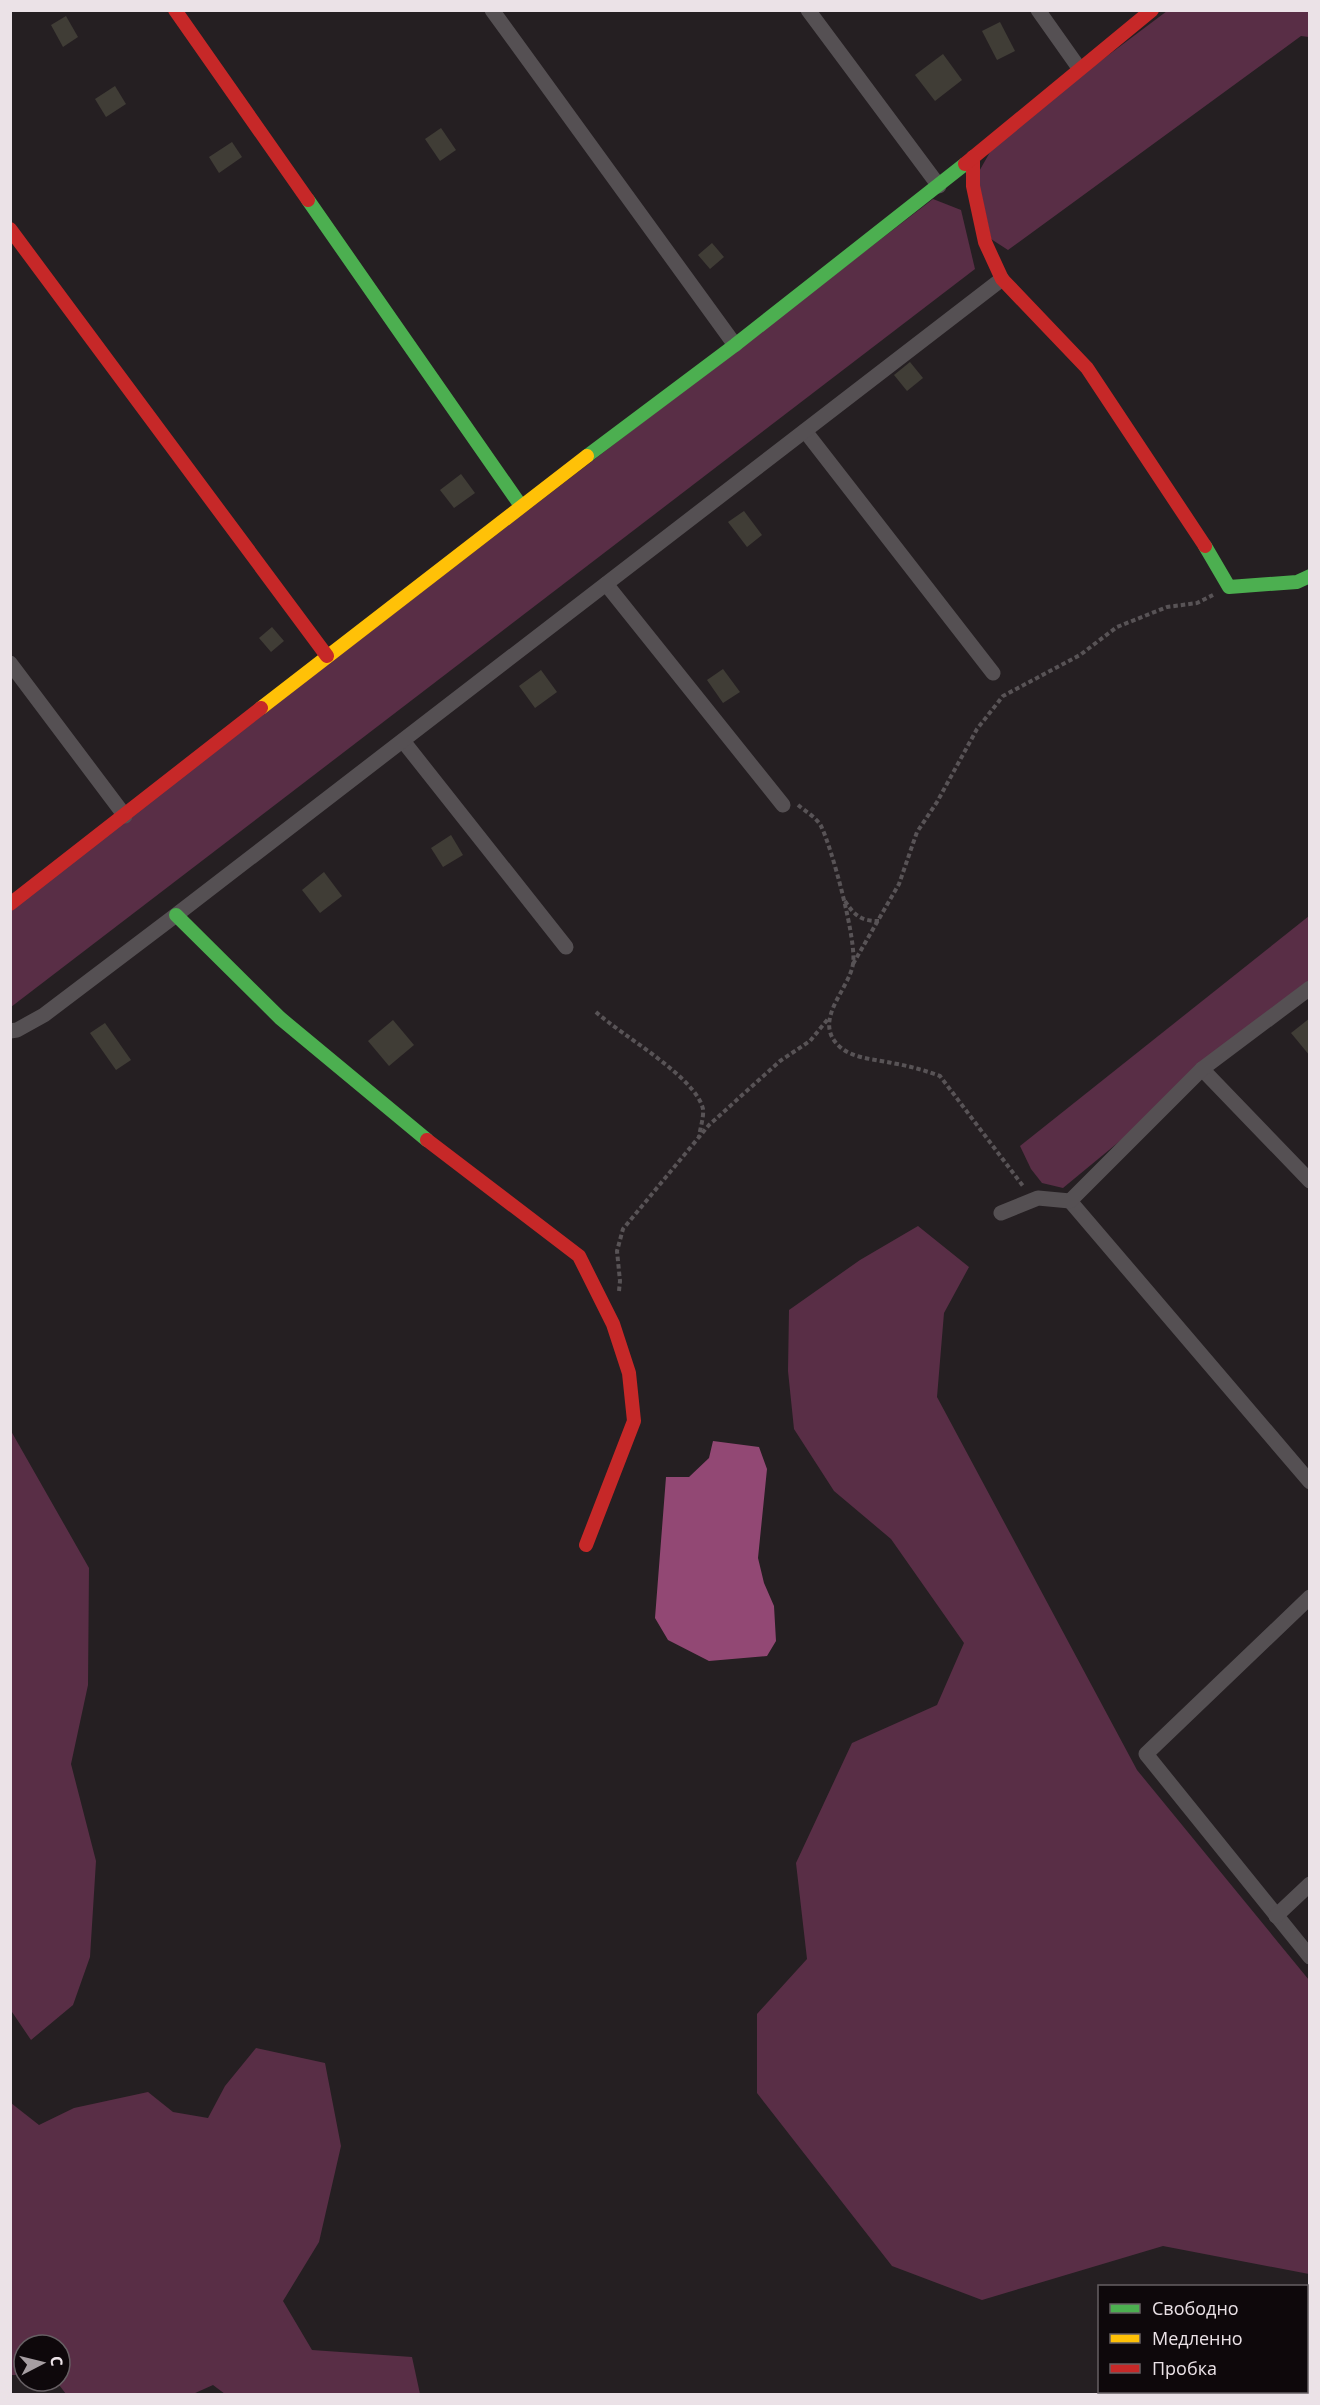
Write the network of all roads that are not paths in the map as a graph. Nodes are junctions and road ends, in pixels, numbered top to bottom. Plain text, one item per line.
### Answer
1 (176, 10) edge
2 (492, 10) edge
3 (808, 10) edge
4 (1038, 10) edge
5 (1152, 10) edge
6 (1079, 68) junction
7 (973, 157) junction
8 (939, 186) junction
9 (10, 229) edge
10 (1002, 279) junction
11 (735, 345) junction
12 (805, 431) junction
13 (521, 506) junction
14 (1310, 576) edge
15 (606, 584) junction
16 (327, 656) junction
17 (10, 663) edge
18 (993, 672) dead end
19 (403, 741) junction
20 (783, 805) road end
21 (125, 816) junction
22 (10, 904) edge
23 (176, 915) junction
24 (566, 947) dead end
25 (1310, 988) edge
26 (10, 1031) edge
27 (1202, 1069) junction
28 (1310, 1181) edge
29 (1070, 1201) junction
30 (1001, 1213) dead end
31 (1310, 1482) edge
32 (586, 1545) dead end
33 (1310, 1597) edge
34 (1310, 1884) edge
35 (1276, 1916) junction
36 (1310, 1957) edge

1 - 13 street
2 - 11 street
3 - 8 street
4 - 6 street
5 - 6 street
6 - 7 street
7 - 8 street
7 - 10 street
8 - 11 street
9 - 16 street
10 - 12 street
10 - 14 street
11 - 13 street
12 - 15 street
12 - 18 street
13 - 16 street
15 - 19 street
15 - 20 street
16 - 21 street
17 - 21 street
19 - 23 street
19 - 24 street
21 - 22 street
23 - 26 street
23 - 32 street
25 - 27 street
27 - 28 street
27 - 29 street
29 - 30 street
29 - 31 street
33 - 35 street
34 - 35 street
35 - 36 street

